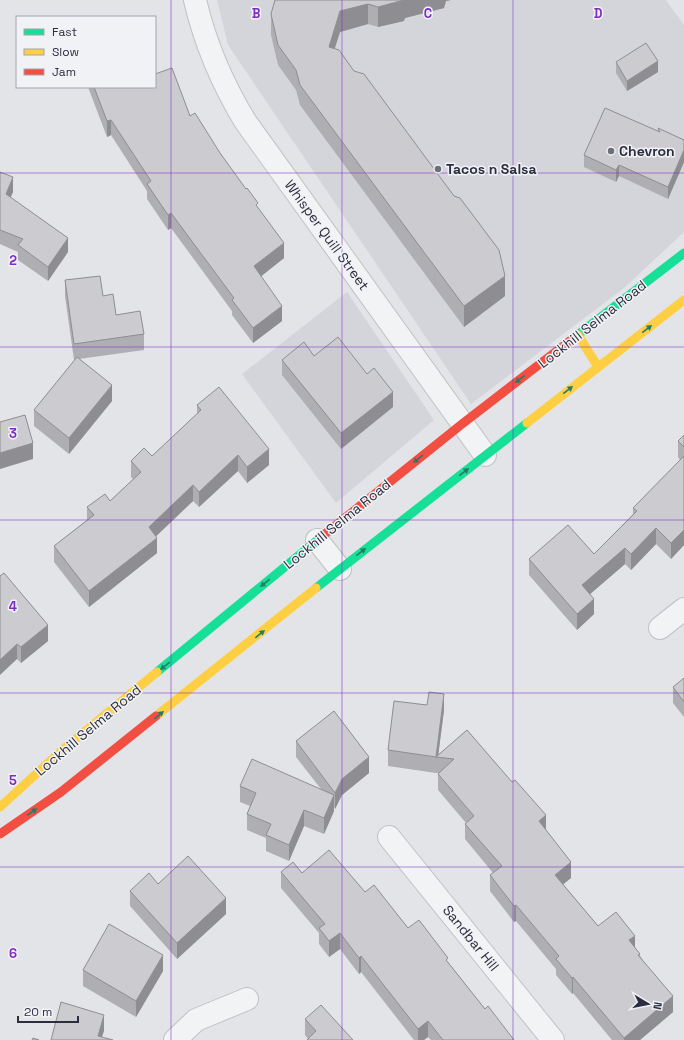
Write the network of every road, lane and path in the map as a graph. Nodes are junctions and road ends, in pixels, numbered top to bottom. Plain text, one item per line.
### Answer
1 (195, 0) edge
2 (684, 253) edge
3 (684, 300) edge
4 (578, 335) junction
5 (598, 367) junction
6 (462, 424) junction
7 (485, 455) junction
8 (317, 540) junction
9 (340, 569) junction
10 (684, 608) edge
11 (660, 628) dead end
12 (0, 807) edge
13 (0, 834) edge
14 (389, 837) dead end
15 (247, 999) dead end
16 (175, 1040) edge
17 (553, 1040) edge

1 - 6 street, Whisper Quill Street
2 - 4 main road, Lockhill Selma Road
5 -> 3 main road, Lockhill Selma Road
4 - 5 main road
4 -> 6 main road, Lockhill Selma Road
7 -> 5 main road, Lockhill Selma Road
6 - 7 street, Whisper Quill Street
6 -> 8 main road, Lockhill Selma Road
9 -> 7 main road, Lockhill Selma Road
8 - 9 street
8 -> 12 main road, Lockhill Selma Road
13 -> 9 main road, Lockhill Selma Road
10 - 11 street
14 - 17 street, Sandbar Hill
15 - 16 street

